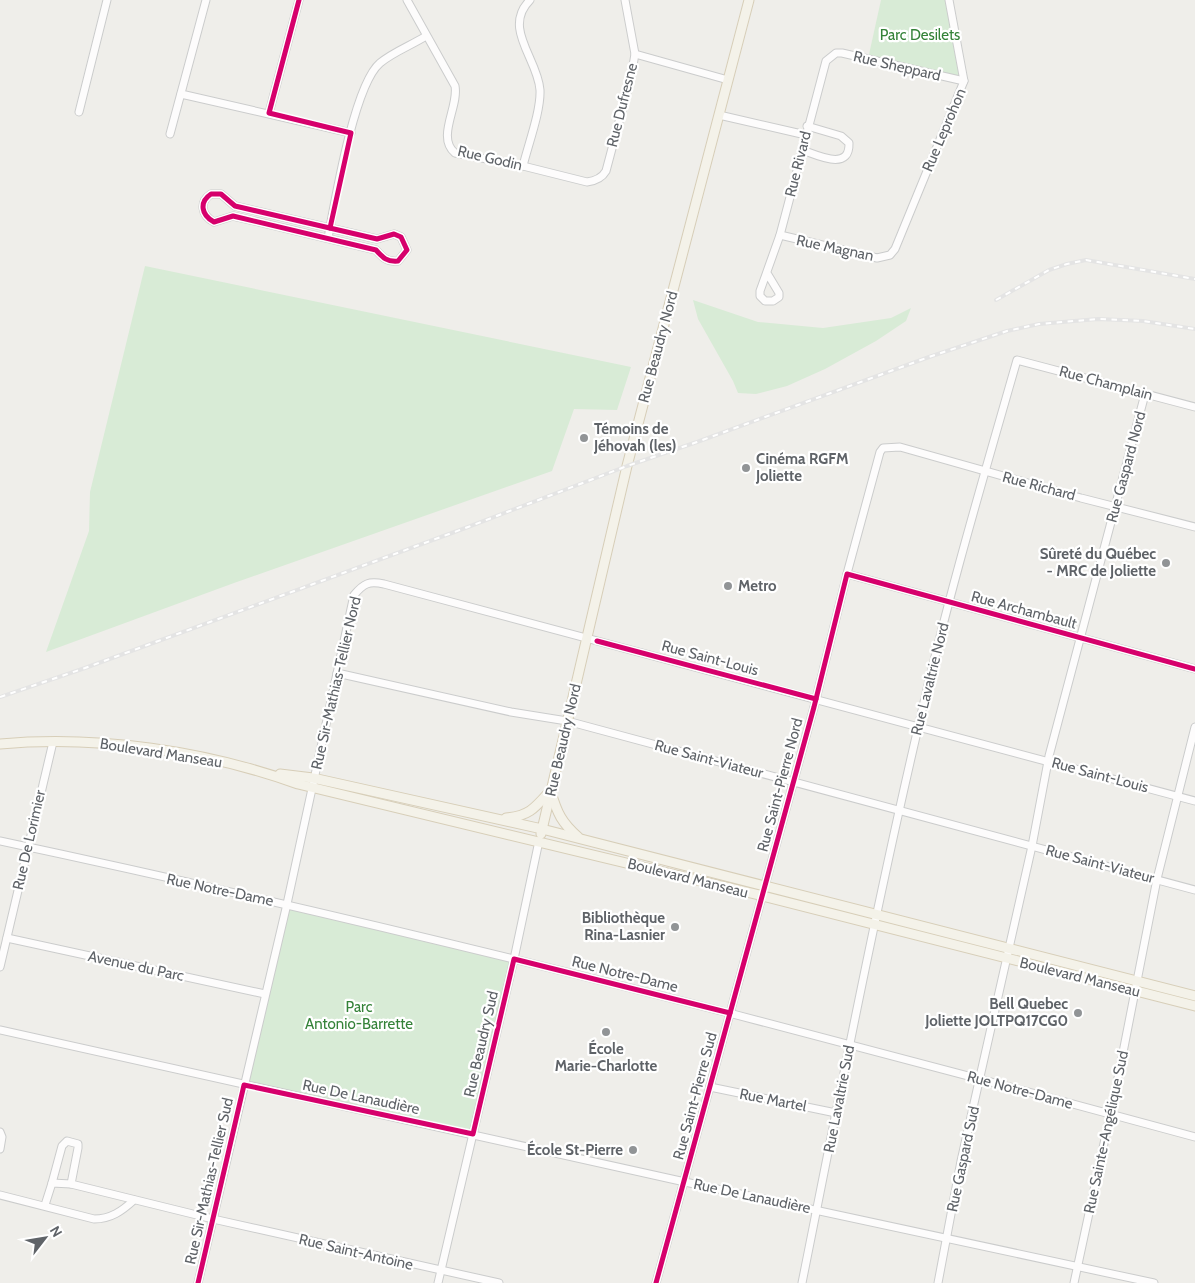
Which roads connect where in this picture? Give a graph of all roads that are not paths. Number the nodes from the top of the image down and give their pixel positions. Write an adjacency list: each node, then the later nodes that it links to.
1 (107, 0): 15 (street)
2 (206, 0): 14 (street)
3 (299, 0): 16 (street)
4 (407, 0): 9 (street, Rue Godin)
5 (530, 0): 23 (street)
6 (625, 0): 10 (street, Rue Dufresne)
7 (749, 0): 12 (main road, Rue Beaudry Nord)
8 (949, 0): 13 (street, Rue Leprohon)
9 (426, 36): 19 (street); 23 (street, Rue Godin)
10 (635, 54): 12 (street); 24 (street, Rue Dufresne)
11 (830, 57): 13 (street, Rue Sheppard); 18 (street, Rue Rivard)
12 (728, 80): 17 (main road, Rue Beaudry Nord)
13 (964, 81): 28 (street, Rue Leprohon)
14 (181, 94): 16 (street); 20 (street)
15 (79, 112)
16 (269, 113): 19 (street)
17 (718, 114): 21 (street); 40 (main road, Rue Beaudry Nord)
18 (807, 126): 21 (street, Rue Rivard); 22 (street)
19 (351, 133): 25 (street)
20 (170, 134)
21 (806, 135): 22 (street, Rue Rivard)
22 (802, 150): 26 (street, Rue Rivard)
23 (523, 166): 24 (street, Rue Godin)
24 (599, 178)
25 (330, 228): 27 (street); 27 (street); 27 (street)
26 (780, 235): 28 (street, Rue Magnan); 29 (street, Rue Rivard)
27 (328, 238)
28 (890, 254)
29 (767, 273)
30 (1017, 360): 31 (street, Rue Champlain); 34 (street, Rue Lavaltrie Nord)
31 (1145, 394): 32 (street, Rue Champlain); 35 (street, Rue Gaspard Nord)
32 (1195, 407)
33 (883, 448): 34 (street, Rue Richard); 37 (street, Rue Saint-Pierre Nord)
34 (985, 472): 35 (street, Rue Richard); 39 (street, Rue Lavaltrie Nord)
35 (1116, 506): 36 (street, Rue Richard); 41 (street, Rue Gaspard Nord)
36 (1195, 527)
37 (847, 574): 39 (street, Rue Archambault); 44 (street, Rue Saint-Pierre Nord)
38 (366, 584): 40 (street, Rue Saint-Louis); 43 (street, Rue Sir-Mathias-Tellier Nord)
39 (950, 602): 41 (street, Rue Archambault); 46 (street, Rue Lavaltrie Nord)
40 (587, 638): 44 (street, Rue Saint-Louis); 45 (main road, Rue Beaudry Nord)
41 (1081, 638): 42 (street, Rue Archambault); 50 (street, Rue Gaspard Nord)
42 (1195, 669)
43 (336, 673): 45 (street, Rue Saint-Viateur); 52 (street, Rue Sir-Mathias-Tellier Nord)
44 (816, 699): 46 (street, Rue Saint-Louis); 51 (street, Rue Saint-Pierre Nord)
45 (567, 721): 51 (street, Rue Saint-Viateur); 53 (main road, Rue Beaudry Nord)
46 (918, 726): 50 (street, Rue Saint-Louis); 56 (street, Rue Lavaltrie Nord)
47 (1195, 727): 54 (street, Rue Sainte-Angélique Sud)
48 (53, 742): 49 (main road, Boulevard Manseau); 52 (main road, Boulevard Manseau); 63 (street, Rue De Lorimier)
49 (0, 744)
50 (1048, 761): 54 (street, Rue Saint-Louis); 62 (street, Rue Gaspard Nord)
51 (794, 782): 56 (street, Rue Saint-Viateur); 65 (street, Rue Saint-Pierre Nord)
52 (312, 783): 57 (main road, Boulevard Manseau); 61 (main road, Boulevard Manseau); 68 (street, Rue Sir-Mathias-Tellier Sud)
53 (551, 791): 57 (main road); 58 (main road, Rue Beaudry Nord); 59 (main road)
54 (1178, 796): 55 (street, Rue Saint-Louis); 64 (street, Rue Sainte-Angélique Sud)
55 (1195, 801)
56 (900, 810): 62 (street, Rue Saint-Viateur); 69 (street, Rue Lavaltrie Nord)
57 (495, 819): 58 (main road, Boulevard Manseau)
58 (542, 828): 59 (main road, Boulevard Manseau); 61 (main road, Rue Beaudry Nord)
59 (581, 839): 65 (main road, Boulevard Manseau)
60 (0, 841): 63 (street, Rue Notre-Dame)
61 (540, 841): 67 (main road, Boulevard Manseau); 73 (street, Rue Beaudry Sud)
62 (1032, 846): 64 (street, Rue Saint-Viateur); 72 (street, Rue Gaspard Nord)
63 (27, 847): 68 (street, Rue Notre-Dame); 71 (street, Rue De Lorimier)
64 (1157, 879): 66 (street, Rue Saint-Viateur); 76 (street, Rue Sainte-Angélique Sud)
65 (766, 886): 67 (street, Rue Saint-Pierre Sud); 69 (main road, Boulevard Manseau)
66 (1195, 890)
67 (763, 896): 70 (main road, Boulevard Manseau); 80 (street, Rue Saint-Pierre Sud)
68 (286, 904): 73 (street, Rue Notre-Dame); 77 (street, Rue Sir-Mathias-Tellier Sud)
69 (876, 914): 70 (street, Rue Lavaltrie Sud); 72 (main road, Boulevard Manseau)
70 (874, 924): 74 (main road, Boulevard Manseau); 82 (street, Rue Lavaltrie Sud)
71 (7, 938): 75 (street, Rue De Lorimier); 77 (street, Avenue du Parc)
72 (1009, 948): 74 (street, Rue Gaspard Sud); 76 (main road, Boulevard Manseau)
73 (514, 959): 80 (street, Rue Notre-Dame); 89 (street, Rue Beaudry Sud)
74 (1007, 959): 76 (main road, Boulevard Manseau); 83 (street, Rue Gaspard Sud)
75 (0, 968)
76 (1135, 986): 78 (main road, Boulevard Manseau); 79 (main road, Boulevard Manseau); 87 (street, Rue Sainte-Angélique Sud)
77 (265, 994): 84 (street, Rue Sir-Mathias-Tellier Sud)
78 (1195, 996)
79 (1195, 1006)
80 (730, 1013): 82 (street, Rue Notre-Dame); 85 (street, Rue Saint-Pierre Sud)
81 (0, 1030): 84 (street, Rue De Lanaudière)
82 (849, 1045): 83 (street, Rue Notre-Dame); 86 (street, Rue Lavaltrie Sud)
83 (980, 1080): 87 (street, Rue Notre-Dame); 100 (street, Rue Gaspard Sud)
84 (244, 1085): 89 (street, Rue De Lanaudière); 99 (street, Rue Sir-Mathias-Tellier Sud)
85 (710, 1087): 86 (street, Rue Martel); 92 (street, Rue Saint-Pierre Sud)
86 (836, 1113): 98 (street, Rue Lavaltrie Sud)
87 (1110, 1114): 90 (street, Rue Notre-Dame); 101 (street, Rue Sainte-Angélique Sud)
88 (0, 1132): 91 (street)
89 (473, 1134): 92 (street, Rue De Lanaudière); 102 (street, Rue Beaudry Sud)
90 (1195, 1136)
91 (0, 1149)
92 (685, 1182): 98 (street, Rue De Lanaudière); 106 (street, Rue Saint-Pierre Sud)
93 (52, 1183): 94 (street, Rue Saint-Antoine); 94 (street); 97 (street)
94 (71, 1184): 96 (street, Rue Saint-Antoine)
95 (0, 1195): 97 (street)
96 (134, 1200): 97 (street); 99 (street, Rue Saint-Antoine)
97 (45, 1205)
98 (817, 1210): 100 (street, Rue De Lanaudière); 107 (street, Rue Lavaltrie Sud)
99 (213, 1219): 102 (street, Rue Saint-Antoine); 103 (street, Rue Sir-Mathias-Tellier Sud)
100 (947, 1238): 101 (street, Rue De Lanaudière); 108 (street, Rue Gaspard Sud)
101 (1078, 1266): 109 (street, Rue Sainte-Angélique Sud); 110 (street, Rue De Lanaudière)
102 (441, 1271): 104 (street, Rue Beaudry Sud); 105 (street, Rue Saint-Antoine)
103 (198, 1283)
104 (438, 1283)
105 (499, 1283)
106 (656, 1283)
107 (802, 1283)
108 (938, 1283)
109 (1074, 1283)
110 (1154, 1283)

